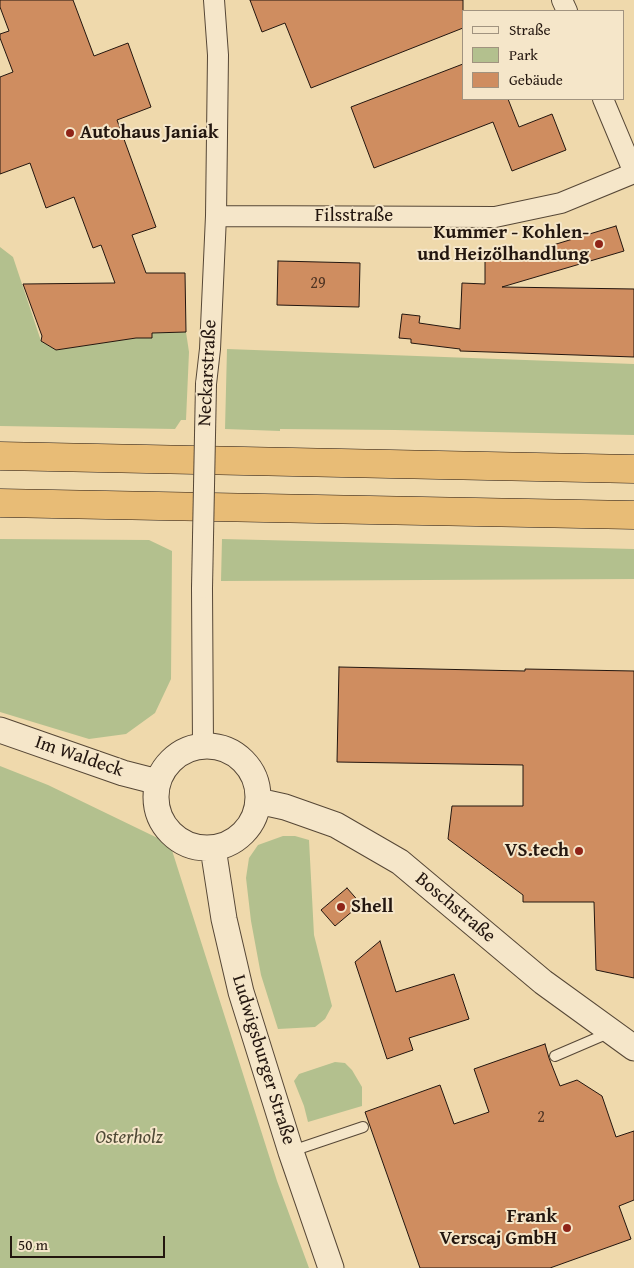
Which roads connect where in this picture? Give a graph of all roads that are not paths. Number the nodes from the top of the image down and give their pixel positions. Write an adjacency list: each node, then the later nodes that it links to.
1 (214, 0): 4 (street, Neckarstraße)
2 (603, 100): 3 (street)
3 (634, 173): 4 (street, Filsstraße)
4 (216, 216): 10 (street, Neckarstraße, bridge)
5 (0, 456): 6 (highway)
6 (634, 469)
7 (0, 503): 8 (highway)
8 (634, 515)
9 (0, 730): 11 (street, Im Waldeck)
10 (204, 746): 11 (street); 12 (street)
11 (158, 782): 13 (street)
12 (258, 801): 13 (street); 14 (street, Boschstraße)
13 (213, 848): 18 (street, Ludwigsburger Straße)
14 (611, 1032): 15 (street, Boschstraße); 16 (lane)
15 (634, 1048)
16 (555, 1056)
17 (363, 1128): 18 (lane)
18 (291, 1152): 19 (street, Ludwigsburger Straße)
19 (331, 1268)

